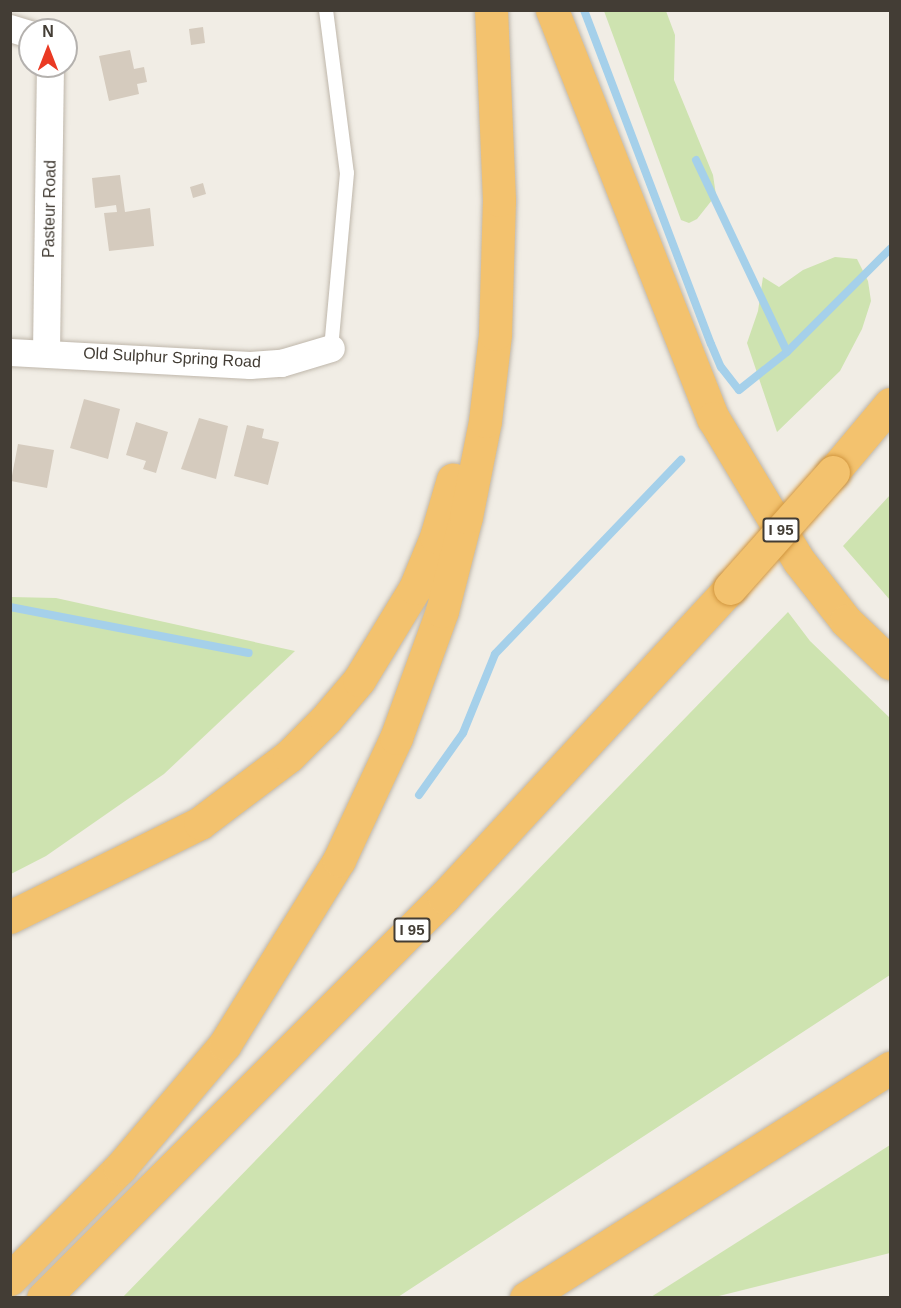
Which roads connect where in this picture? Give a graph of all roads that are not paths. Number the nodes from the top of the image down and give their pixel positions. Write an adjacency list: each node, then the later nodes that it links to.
1 (326, 10): 6 (lane)
2 (491, 10): 4 (highway)
3 (552, 10): 10 (highway)
4 (495, 63): 11 (highway); 13 (highway)
5 (50, 78): 7 (street, Pasteur Road)
6 (332, 348): 7 (street, Old Sulphur Spring Road)
7 (46, 351): 8 (street, Old Sulphur Spring Road)
8 (10, 352)
9 (891, 404): 14 (highway, I 95, bridge)
10 (891, 663)
11 (10, 917)
12 (891, 1068): 15 (highway)
13 (10, 1279)
14 (43, 1298)
15 (526, 1298)

